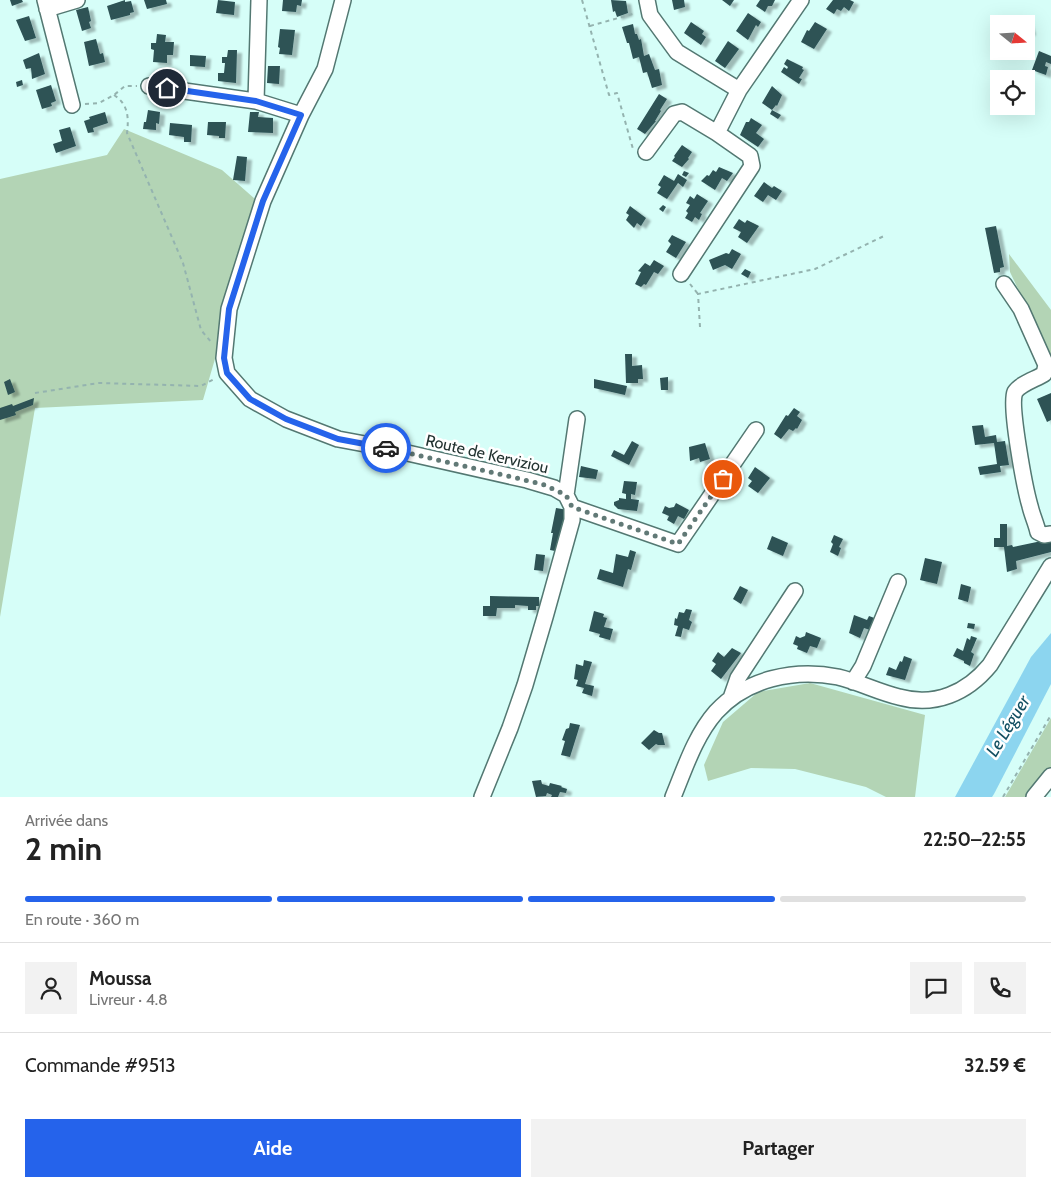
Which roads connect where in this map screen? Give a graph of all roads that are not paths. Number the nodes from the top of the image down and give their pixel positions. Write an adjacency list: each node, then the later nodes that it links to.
1 (77, 0): 5 (street)
2 (259, 0): 9 (street)
3 (343, 0): 11 (street)
4 (800, 0): 8 (street)
5 (46, 5): 10 (street)
6 (648, 5): 8 (street)
7 (149, 86): 9 (street)
8 (739, 90): 12 (street)
9 (256, 101): 11 (street)
10 (72, 105)
11 (301, 115): 18 (street, Route de Kerviziou)
12 (717, 133): 13 (street); 14 (street)
13 (646, 152)
14 (681, 274)
15 (1004, 284): 19 (street)
16 (576, 419): 18 (street)
17 (756, 430): 18 (street, Route de Kerviziou)
18 (569, 501): 26 (street)
19 (1051, 534)
20 (1051, 566): 23 (street)
21 (898, 582): 23 (street)
22 (795, 591): 24 (street)
23 (853, 682): 24 (street)
24 (731, 698): 27 (street)
25 (1051, 776): 28 (street)
26 (482, 797)
27 (673, 797)
28 (1034, 797)

